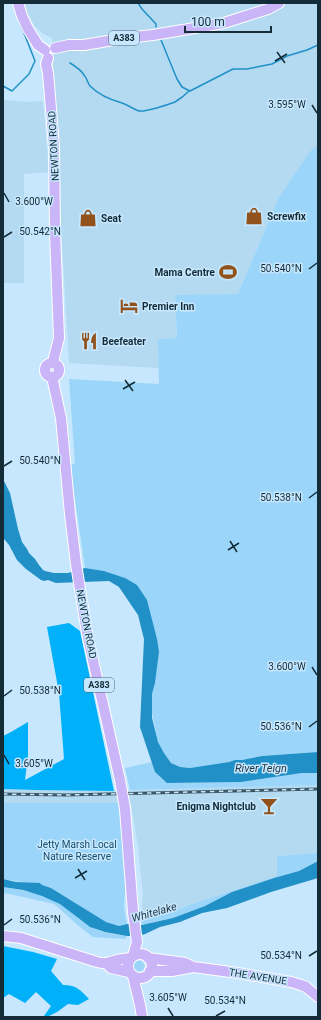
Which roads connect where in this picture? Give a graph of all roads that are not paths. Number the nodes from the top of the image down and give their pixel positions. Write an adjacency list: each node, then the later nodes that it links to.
1 (18, 3): 3 (main road)
2 (279, 3): 3 (main road, A383)
3 (51, 53): 5 (main road, NEWTON ROAD / A383, bridge)
4 (3, 936): 8 (main road)
5 (136, 940): 6 (main road, NEWTON ROAD / A383); 7 (main road, NEWTON ROAD / A383)
6 (132, 957): 7 (main road); 8 (main road); 11 (main road, A383)
7 (146, 957): 9 (main road, THE AVENUE); 10 (main road, A383)
8 (106, 964): 11 (main road)
9 (193, 967): 10 (main road, THE AVENUE); 12 (main road, THE AVENUE)
10 (149, 973): 11 (main road); 13 (main road)
11 (131, 974): 13 (main road)
12 (318, 997)
13 (140, 1005): 14 (main road)
14 (142, 1017)

